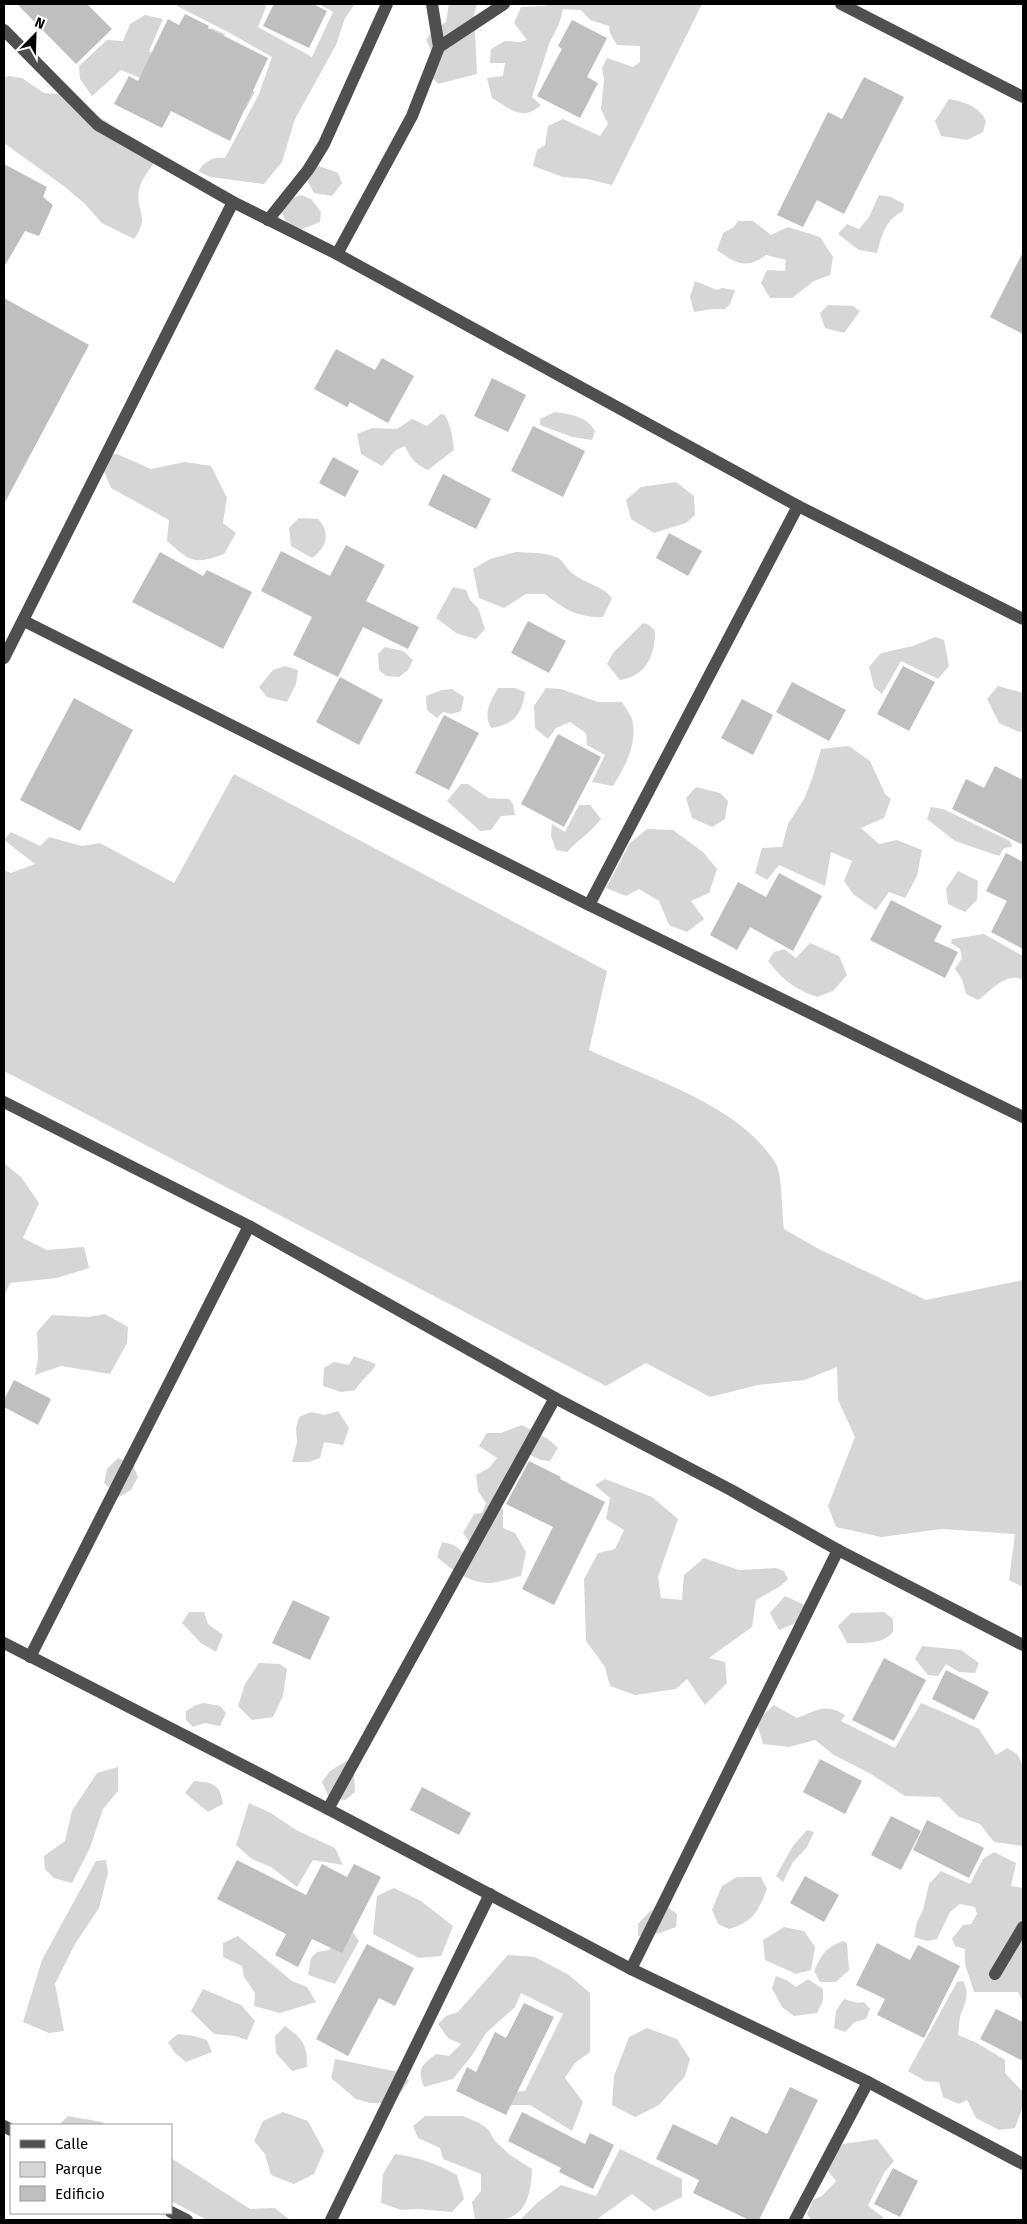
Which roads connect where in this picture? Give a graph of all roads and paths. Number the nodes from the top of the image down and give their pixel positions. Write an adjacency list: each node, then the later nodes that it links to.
1 (387, 4): 9 (street)
2 (432, 4): 6 (street)
3 (504, 4): 6 (street)
4 (845, 5): 7 (street)
5 (4, 30): 8 (street)
6 (439, 47): 10 (street)
7 (1023, 97)
8 (233, 202): 9 (street); 13 (street)
9 (268, 220): 10 (street)
10 (337, 254): 11 (street)
11 (798, 506): 12 (street); 15 (street)
12 (1023, 619)
13 (24, 621): 14 (street); 15 (street)
14 (4, 658)
15 (588, 905): 17 (street)
16 (4, 1102): 18 (street)
17 (1023, 1117)
18 (249, 1226): 19 (street); 23 (street)
19 (555, 1398): 20 (street); 24 (street)
20 (838, 1550): 22 (street); 27 (street)
21 (4, 1643): 23 (street)
22 (1023, 1645)
23 (30, 1657): 24 (street)
24 (328, 1809): 25 (street)
25 (490, 1894): 27 (street); 33 (street)
26 (1023, 1927): 28 (street)
27 (631, 1969): 29 (street)
28 (995, 1974)
29 (868, 2082): 30 (street); 34 (street)
30 (1023, 2164)
31 (172, 2212): 32 (street)
32 (187, 2220)
33 (331, 2220)
34 (795, 2220)

